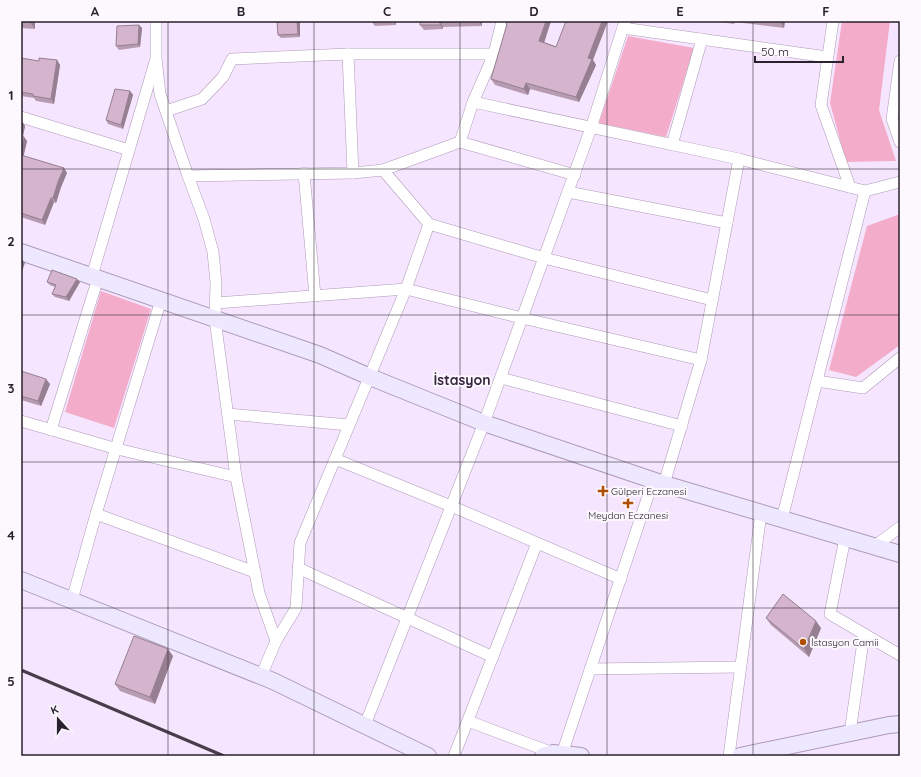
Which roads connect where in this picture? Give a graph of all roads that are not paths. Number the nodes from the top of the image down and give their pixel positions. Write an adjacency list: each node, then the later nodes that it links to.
1 (156, 21): 9 (street)
2 (502, 21): 7 (street)
3 (832, 21): 8 (street)
4 (624, 24): 5 (street); 14 (street)
5 (702, 39): 8 (street); 17 (street)
6 (348, 54): 7 (street); 12 (street); 21 (street)
7 (494, 54): 11 (street)
8 (827, 57): 26 (street)
9 (156, 58): 12 (street); 18 (street)
10 (900, 61): 16 (street)
11 (473, 102): 14 (street); 15 (street)
12 (166, 111): 24 (street)
13 (21, 117): 18 (street)
14 (592, 128): 17 (street); 23 (street)
15 (460, 142): 20 (street); 23 (street)
16 (900, 142)
17 (672, 145): 19 (street)
18 (129, 150): 33 (street)
19 (739, 159): 26 (street); 29 (street)
20 (382, 170): 21 (street); 30 (street)
21 (353, 172): 22 (street)
22 (304, 173): 24 (street); 35 (street)
23 (575, 174): 28 (street)
24 (188, 176): 38 (street)
25 (900, 182): 27 (street)
26 (850, 187): 27 (street)
27 (866, 191): 44 (street)
28 (568, 192): 29 (street); 32 (street)
29 (727, 223): 37 (street)
30 (429, 224): 32 (street); 34 (street)
31 (21, 252): 33 (street)
32 (544, 258): 37 (street); 39 (street)
33 (95, 277): 36 (street); 50 (street)
34 (406, 289): 35 (street); 39 (street); 42 (street)
35 (315, 296): 38 (street)
36 (161, 300): 38 (street); 51 (street)
37 (712, 300): 41 (street)
38 (216, 311): 42 (street); 45 (street)
39 (522, 318): 41 (street); 43 (street)
40 (900, 358): 44 (street)
41 (701, 360): 49 (street)
42 (370, 377): 47 (street); 48 (street)
43 (500, 378): 47 (street); 49 (street)
44 (817, 381): 58 (street)
45 (228, 414): 48 (street); 53 (street)
46 (21, 421): 50 (street)
47 (484, 423): 54 (street); 55 (street)
48 (349, 425): 52 (street)
49 (682, 426): 54 (street)
50 (51, 430): 51 (street)
51 (117, 449): 53 (street); 57 (street)
52 (335, 459): 55 (street); 64 (street)
53 (236, 477): 65 (street)
54 (658, 482): 56 (street); 66 (street)
55 (451, 506): 61 (street); 69 (street)
56 (761, 513): 58 (street); 74 (street)
57 (96, 514): 65 (street); 68 (street)
58 (782, 519): 60 (street)
59 (900, 527): 62 (street)
60 (845, 538): 62 (street); 70 (street)
61 (537, 543): 66 (street); 73 (street)
62 (875, 546): 63 (street)
63 (900, 554)
64 (298, 568): 69 (street); 71 (street)
65 (255, 572): 71 (street)
66 (620, 579): 75 (street)
67 (21, 580): 68 (street)
68 (72, 600): 76 (street)
69 (407, 618): 73 (street); 79 (street)
70 (864, 634): 72 (street); 80 (street)
71 (276, 641): 76 (street)
72 (900, 655)
73 (493, 657): 77 (street)
74 (740, 667): 75 (street); 85 (street)
75 (590, 669): 81 (street)
76 (261, 676): 79 (street)
77 (468, 721): 81 (street); 83 (street)
78 (900, 724): 80 (street)
79 (365, 725): 82 (street)
80 (850, 733): 86 (street)
81 (553, 754): 84 (street)
82 (428, 756)
83 (454, 756)
84 (581, 756)
85 (729, 756)
86 (740, 756)

